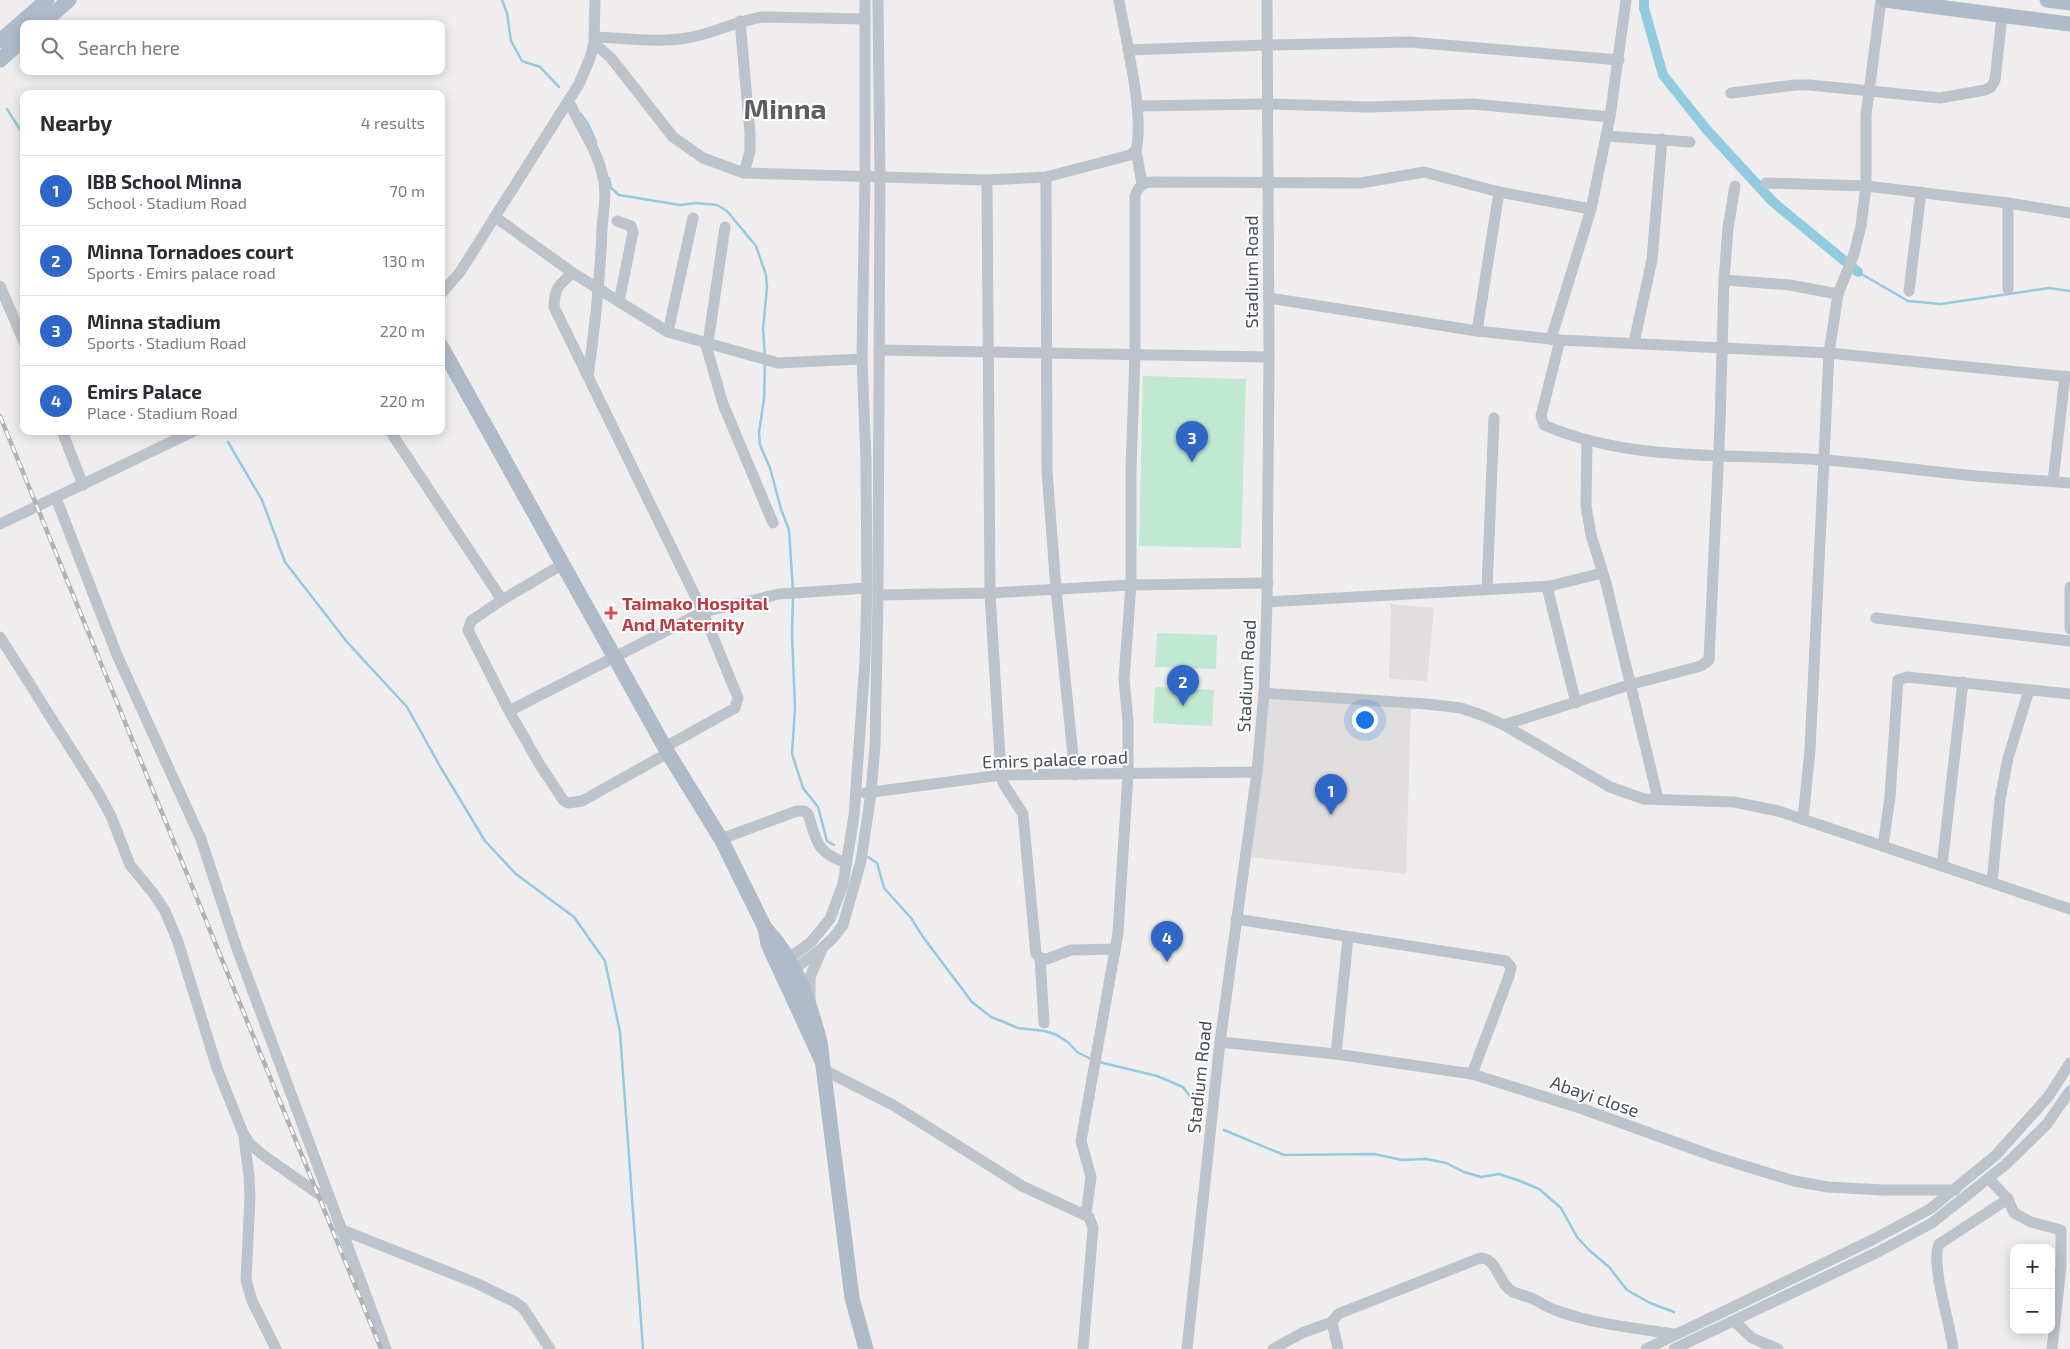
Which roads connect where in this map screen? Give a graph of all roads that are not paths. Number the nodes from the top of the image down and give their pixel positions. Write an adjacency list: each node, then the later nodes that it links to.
1 (47, 0): 14 (main road)
2 (69, 0): 15 (main road)
3 (595, 0): 19 (street)
4 (865, 0): 13 (street)
5 (878, 0): 37 (street)
6 (1119, 0): 23 (street)
7 (1267, 0): 22 (street, Stadium Road)
8 (1626, 0): 25 (street)
9 (1883, 0): 12 (main road); 26 (street)
10 (2047, 0): 11 (main road)
11 (2070, 3)
12 (2002, 16): 18 (main road); 26 (street)
13 (865, 19): 16 (street); 38 (street)
14 (24, 20)
15 (46, 20)
16 (740, 22): 19 (street); 36 (street)
17 (20, 24): 20 (main road)
18 (2070, 24)
19 (595, 40): 28 (street); 36 (street)
20 (0, 41)
21 (20, 42): 24 (main road)
22 (1266, 45): 23 (street); 25 (street); 29 (street, Stadium Road)
23 (1128, 50): 30 (street)
24 (0, 60)
25 (1619, 60): 31 (street)
26 (1869, 92): 27 (street); 45 (street)
27 (1731, 93)
28 (569, 101): 51 (street); 58 (street)
29 (1266, 104): 30 (street); 31 (street); 42 (street, Stadium Road)
30 (1137, 106): 35 (street)
31 (1610, 117): 32 (street)
32 (1606, 136): 33 (street); 49 (street)
33 (1662, 139): 34 (street); 70 (street)
34 (1690, 142)
35 (1136, 150): 39 (street); 41 (street)
36 (744, 173): 38 (street)
37 (880, 176): 38 (street); 40 (street); 72 (street)
38 (865, 177): 79 (street)
39 (1046, 177): 40 (street); 75 (street)
40 (987, 180): 73 (street)
41 (1142, 184): 42 (street); 77 (street)
42 (1268, 184): 46 (street); 63 (street, Stadium Road)
43 (1766, 184): 45 (street)
44 (1735, 186): 56 (street)
45 (1866, 186): 47 (street); 62 (street)
46 (1499, 192): 49 (street); 65 (street)
47 (1921, 192): 48 (street); 61 (street)
48 (2008, 203): 50 (street); 60 (street)
49 (1591, 209): 68 (street)
50 (2070, 213)
51 (495, 217): 55 (street); 59 (street)
52 (693, 218): 66 (street)
53 (618, 221): 64 (street)
54 (725, 227): 69 (street)
55 (573, 273): 58 (street); 80 (street)
56 (1724, 280): 62 (street); 71 (street)
57 (0, 286): 67 (street)
58 (600, 288): 64 (street); 80 (street)
59 (445, 289)
60 (2008, 289)
61 (1909, 291)
62 (1838, 294): 76 (street)
63 (1269, 298): 65 (street); 78 (street, Stadium Road)
64 (619, 302): 66 (street)
65 (1477, 330): 68 (street)
66 (668, 332): 69 (street)
67 (20, 333)
68 (1555, 340): 70 (street); 86 (street)
69 (706, 342): 79 (street); 93 (street)
70 (1634, 342): 71 (street)
71 (1723, 347): 76 (street); 87 (street)
72 (879, 350): 73 (street); 105 (street)
73 (990, 352): 75 (street); 104 (street)
74 (445, 353): 95 (main road)
75 (1046, 353): 77 (street); 102 (street)
76 (1830, 353): 81 (street); 88 (street)
77 (1135, 355): 78 (street); 98 (street)
78 (1269, 357): 97 (street, Stadium Road)
79 (862, 359): 101 (street)
80 (588, 377): 108 (street)
81 (2067, 377): 89 (street)
82 (1494, 418): 103 (street)
83 (64, 435): 91 (street)
84 (186, 435): 91 (street)
85 (393, 435): 106 (street)
86 (1587, 441): 87 (street); 96 (street)
87 (1718, 456): 88 (street); 115 (street)
88 (1825, 460): 89 (street); 130 (street)
89 (2053, 481): 90 (street)
90 (2070, 482)
91 (83, 485): 92 (street)
92 (56, 498): 94 (street); 155 (street)
93 (773, 523)
94 (0, 524)
95 (562, 564): 106 (street); 113 (main road)
96 (1602, 573): 99 (street); 115 (street)
97 (1268, 583): 98 (street); 107 (street, Stadium Road)
98 (1131, 585): 102 (street); 124 (street)
99 (1551, 586): 103 (street); 119 (street)
100 (2070, 587): 110 (street)
101 (867, 588): 108 (street); 128 (street)
102 (1056, 589): 104 (street); 126 (street)
103 (1487, 590): 107 (street)
104 (990, 593): 105 (street); 125 (street)
105 (878, 595): 127 (street)
106 (502, 600): 120 (street)
107 (1268, 602): 117 (street, Stadium Road)
108 (703, 612): 113 (street); 122 (street)
109 (1876, 618): 112 (street)
110 (2070, 629)
111 (0, 637): 151 (street)
112 (2070, 641)
113 (616, 657): 120 (street); 122 (main road)
114 (1963, 682): 116 (street); 132 (street); 134 (street)
115 (1629, 685): 119 (street); 129 (street)
116 (2029, 690): 118 (street); 135 (street)
117 (1264, 693): 121 (street); 123 (street, Stadium Road)
118 (2070, 694)
119 (1576, 703): 121 (street)
120 (509, 711): 122 (street)
121 (1504, 725): 129 (street)
122 (666, 750): 131 (main road)
123 (1257, 772): 124 (street, Emirs palace road); 137 (street, Stadium Road)
124 (1128, 774): 126 (street, Emirs palace road); 140 (street)
125 (1001, 775): 126 (street, Emirs palace road); 127 (street, Emirs palace road); 141 (street)
126 (1075, 775)
127 (871, 793): 128 (street, Emirs palace road); 139 (street)
128 (856, 794): 133 (street)
129 (1658, 799): 130 (street)
130 (1803, 819): 132 (street)
131 (721, 839): 133 (street); 142 (main road)
132 (1883, 846): 134 (street)
133 (846, 863): 142 (street)
134 (1942, 866): 135 (street)
135 (1992, 882): 136 (street)
136 (2070, 909)
137 (1236, 919): 138 (street); 145 (street, Stadium Road)
138 (1348, 938): 146 (street); 149 (street)
139 (822, 948): 142 (street); 143 (street)
140 (1115, 949): 141 (street); 156 (street)
141 (1040, 958): 144 (street)
142 (786, 968): 143 (main road); 148 (main road)
143 (810, 1005): 148 (main road)
144 (1044, 1023)
145 (1220, 1042): 146 (street, Abayi close); 167 (street, Stadium Road)
146 (1336, 1054): 149 (street, Abayi close)
147 (2070, 1063): 153 (street)
148 (821, 1064): 156 (street); 165 (main road)
149 (1472, 1074): 153 (street, Abayi close)
150 (2070, 1091): 152 (street)
151 (243, 1133): 155 (street); 162 (street)
152 (1988, 1179): 154 (street); 158 (street)
153 (1955, 1190): 160 (street)
154 (2008, 1199): 172 (street); 173 (street)
155 (330, 1200): 157 (street)
156 (1086, 1214): 166 (street)
157 (340, 1230): 163 (street); 164 (street)
158 (1734, 1321): 161 (street); 171 (street)
159 (1332, 1322): 160 (street); 168 (street); 169 (street)
160 (1674, 1334): 170 (street)
161 (1678, 1348)
162 (276, 1349)
163 (386, 1349)
164 (550, 1349)
165 (866, 1349)
166 (1083, 1349)
167 (1187, 1349)
168 (1273, 1349)
169 (1338, 1349)
170 (1646, 1349)
171 (1778, 1349)
172 (1953, 1349)
173 (2052, 1349)

